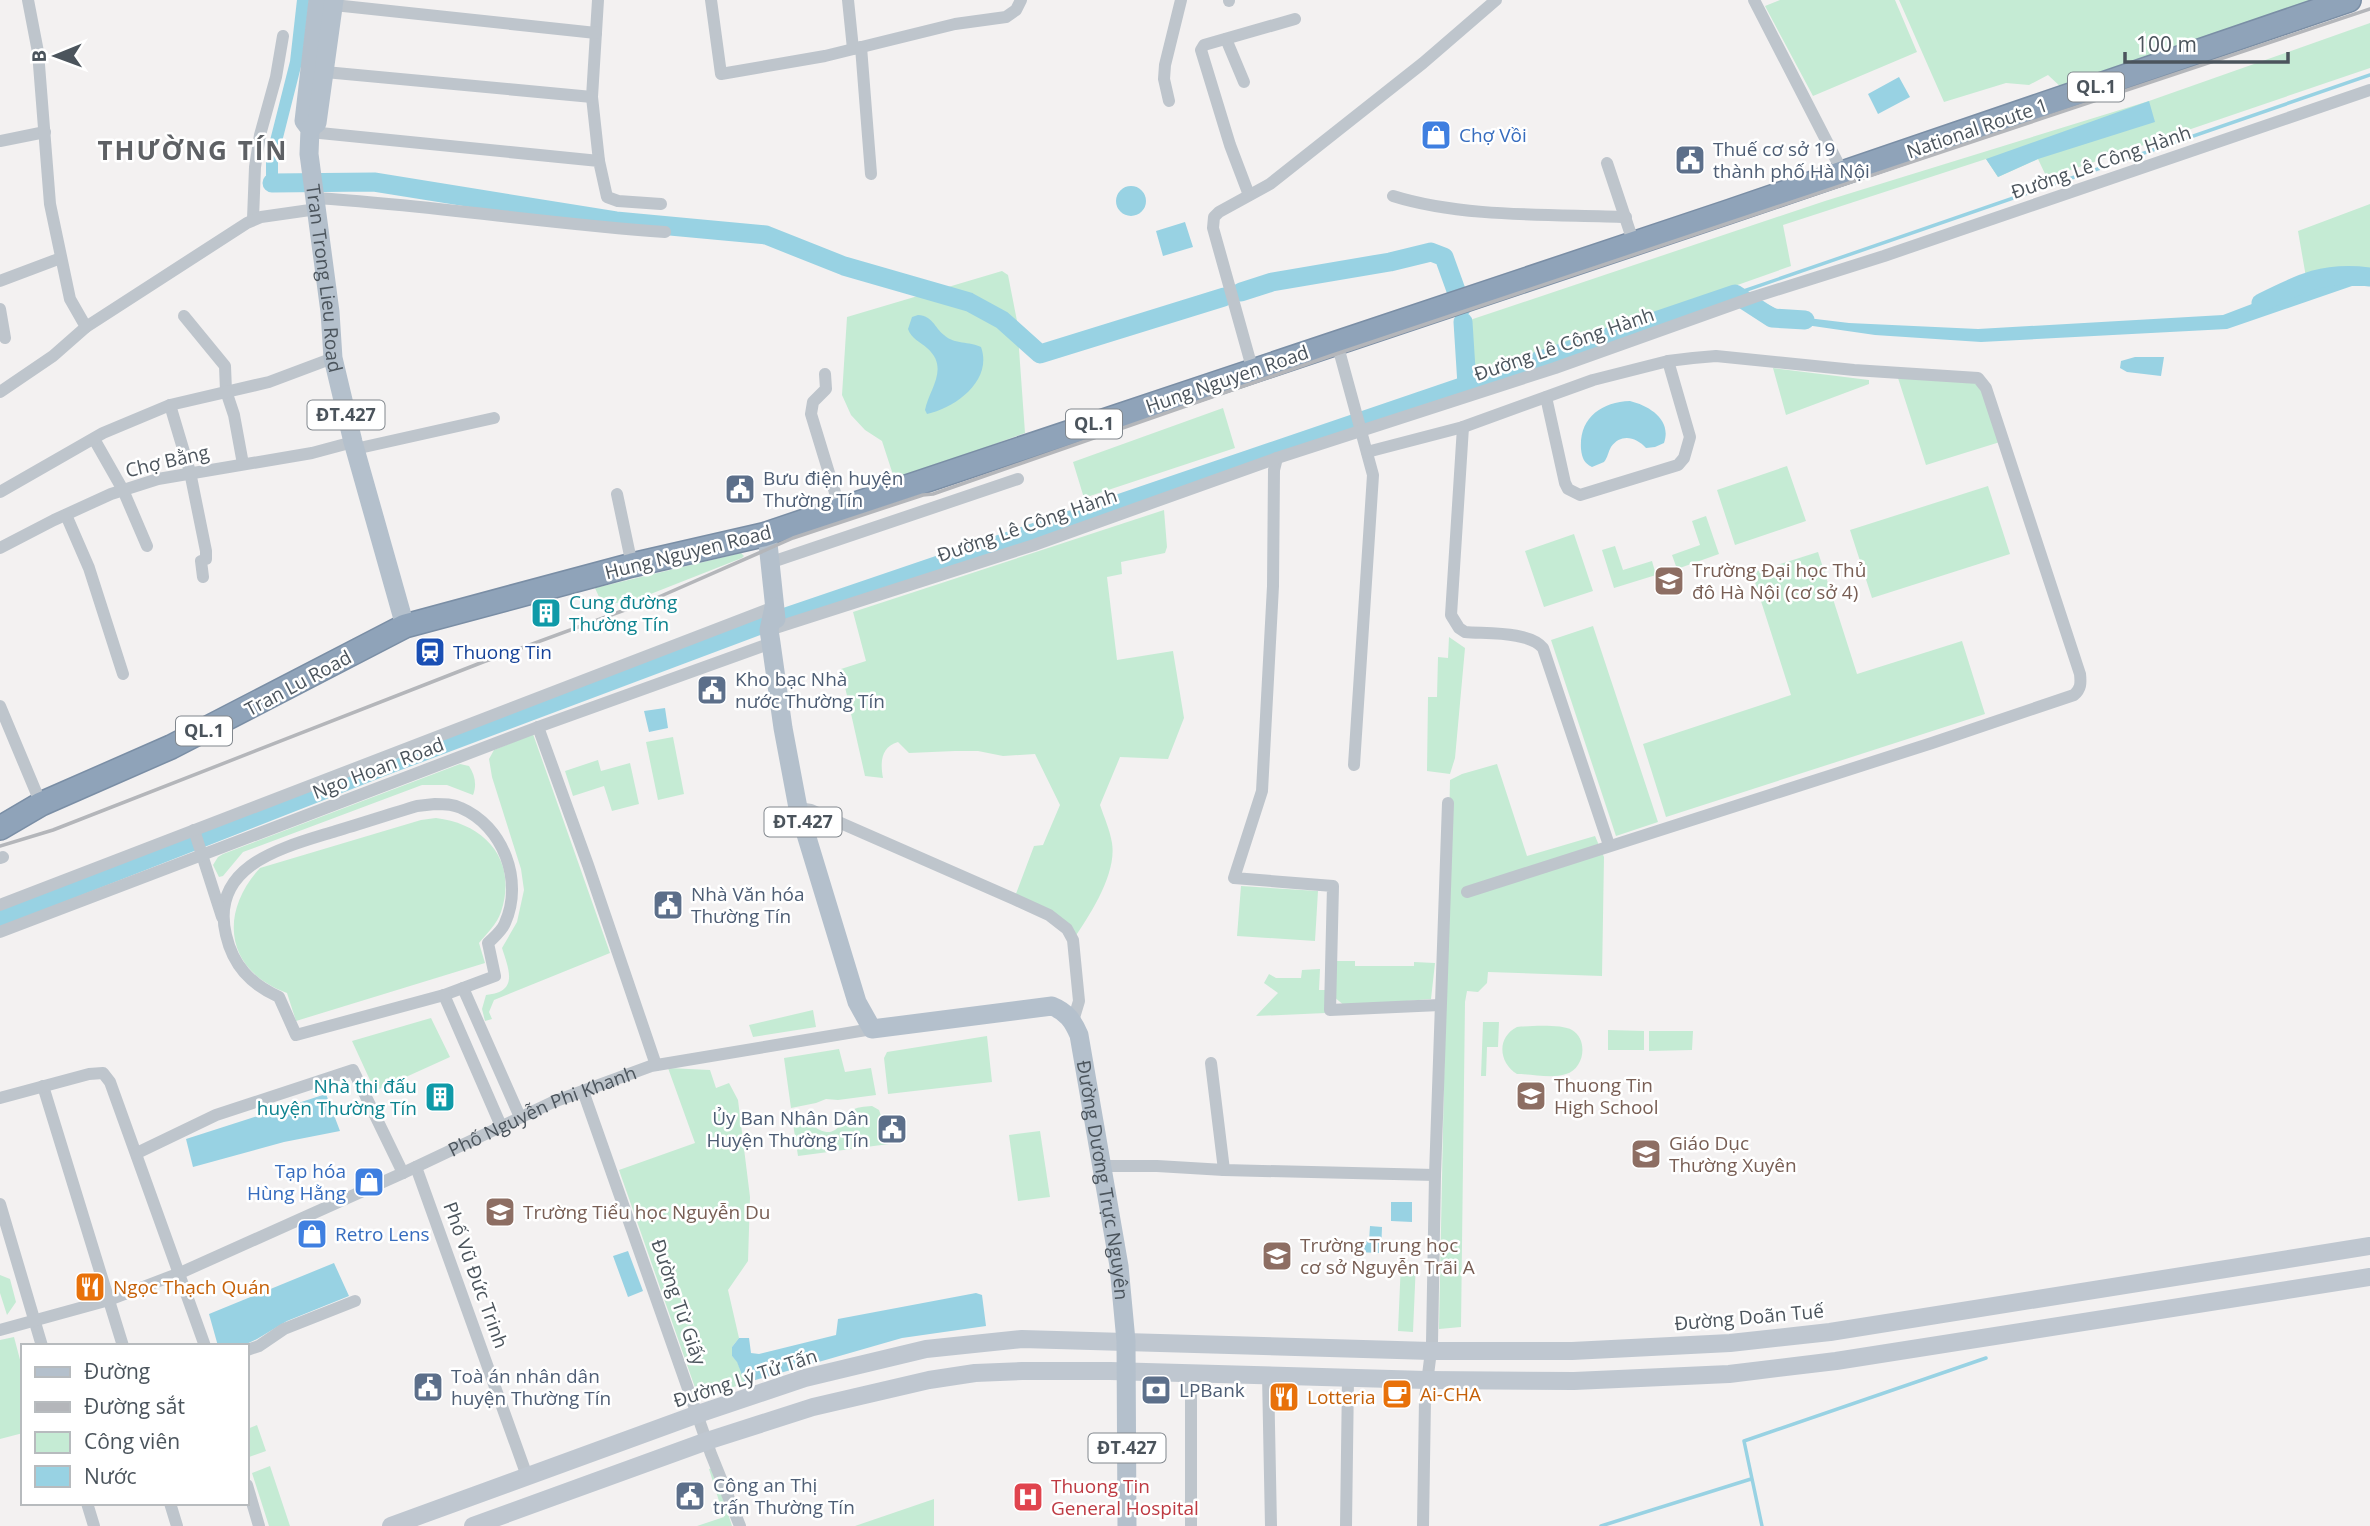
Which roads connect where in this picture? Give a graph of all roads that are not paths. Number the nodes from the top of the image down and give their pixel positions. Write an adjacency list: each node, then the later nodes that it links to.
1 (28, 0): 22 (street)
2 (598, 0): 12 (street)
3 (711, 0): 15 (street)
4 (848, 0): 15 (street)
5 (1021, 0): 15 (street)
6 (1181, 0): 20 (street)
7 (1496, 0): 28 (street)
8 (1754, 0): 26 (street)
9 (2348, 0): 26 (highway, National Route 1 / QL.1)
10 (329, 2): 12 (street); 16 (main road, Tran Trong Lieu Road / ĐT.427); 21 (main road, Tran Trong Lieu Road / ĐT.427)
11 (1295, 19): 14 (street)
12 (596, 33): 19 (street)
13 (283, 36): 33 (street)
14 (1226, 39): 17 (street); 28 (street)
15 (857, 48): 27 (street)
16 (325, 72): 19 (street); 21 (main road, Tran Trong Lieu Road / ĐT.427)
17 (1244, 82)
18 (2370, 90): 44 (street, Đường Lê Công Hành)
19 (592, 97): 24 (street)
20 (1169, 101)
21 (310, 131): 24 (street); 30 (main road, Tran Trong Lieu Road / ĐT.427)
22 (45, 132): 23 (street); 36 (street)
23 (0, 141)
24 (599, 161): 31 (street)
25 (1608, 163): 32 (street)
26 (1843, 173): 35 (highway, Hung Nguyen Road / QL.1)
27 (871, 174)
28 (1250, 195): 46 (street)
29 (1393, 196): 32 (street)
30 (316, 204): 33 (street); 34 (street); 43 (main road, Tran Trong Lieu Road / ĐT.427)
31 (661, 204)
32 (1626, 217): 35 (street)
33 (253, 219): 40 (street)
34 (665, 232)
35 (1634, 244): 42 (highway, Hung Nguyen Road / QL.1)
36 (61, 258): 37 (street); 40 (street)
37 (0, 281)
38 (0, 309): 41 (street)
39 (184, 316): 49 (street)
40 (86, 327): 50 (street)
41 (5, 338)
42 (1337, 342): 46 (highway, Hung Nguyen Road / QL.1); 55 (street)
43 (333, 358): 49 (street); 57 (main road, Tran Trong Lieu Road / ĐT.427)
44 (1584, 358): 48 (street); 55 (street, Đường Lê Công Hành)
45 (1668, 361): 48 (street); 51 (street); 86 (street)
46 (1253, 371): 66 (highway, Hung Nguyen Road / QL.1)
47 (825, 374): 66 (street)
48 (1593, 380): 51 (street)
49 (226, 391): 52 (street); 60 (street)
50 (0, 392)
51 (1546, 397): 54 (street)
52 (170, 405): 56 (street); 61 (street)
53 (494, 418): 57 (street, Chợ Bằng)
54 (1463, 427): 58 (street); 86 (street)
55 (1359, 428): 58 (street); 59 (street, Đường Lê Công Hành)
56 (93, 439): 63 (street); 64 (street)
57 (354, 446): 60 (street, Chợ Bằng); 75 (main road, Tran Trong Lieu Road / ĐT.427)
58 (1367, 452): 80 (street)
59 (1277, 458): 76 (street, Đường Lê Công Hành); 94 (street)
60 (243, 464): 61 (street, Chợ Bằng)
61 (190, 472): 63 (street, Chợ Bằng); 73 (street)
62 (1018, 479): 71 (street)
63 (123, 490): 67 (street, Chợ Bằng); 69 (street)
64 (0, 492)
65 (617, 494): 72 (street)
66 (840, 509): 68 (highway, Hung Nguyen Road / QL.1)
67 (66, 514): 70 (street, Chợ Bằng); 77 (street)
68 (767, 534): 71 (main road, ĐT.427); 72 (highway, Hung Nguyen Road / QL.1)
69 (147, 546)
70 (0, 548)
71 (772, 562): 74 (main road, ĐT.427)
72 (632, 565): 75 (highway, Hung Nguyen Road / QL.1)
73 (203, 577)
74 (774, 607): 76 (main road, ĐT.427); 85 (street)
75 (405, 626): 82 (highway, Tran Lu Road / QL.1)
76 (773, 633): 79 (street, Ngo Hoan Road); 83 (main road, ĐT.427)
77 (123, 674)
78 (0, 706): 82 (street)
79 (538, 727): 87 (street, Ngo Hoan Road); 98 (street)
80 (1354, 765)
81 (1448, 803): 94 (street)
82 (41, 804): 84 (highway, Tran Lu Road / QL.1)
83 (805, 809): 95 (street); 96 (main road, ĐT.427)
84 (0, 828)
85 (194, 830): 87 (street); 89 (street)
86 (1609, 845): 88 (street)
87 (203, 855): 90 (street); 91 (street, Ngo Hoan Road)
88 (1467, 891)
89 (0, 905)
90 (224, 924): 92 (street); 93 (street)
91 (0, 932)
92 (463, 988): 93 (street); 102 (street)
93 (444, 995): 103 (street)
94 (1440, 1005): 109 (street)
95 (1073, 1021): 96 (main road, Phố Nguyễn Phi Khanh); 105 (main road, Đường Dương Trực Nguyên / ĐT.427)
96 (879, 1028): 98 (street, Phố Nguyễn Phi Khanh)
97 (1211, 1063): 107 (street)
98 (656, 1065): 100 (street, Phố Nguyễn Phi Khanh)
99 (43, 1086): 101 (street); 104 (street); 114 (street)
100 (583, 1091): 102 (street, Phố Nguyễn Phi Khanh); 131 (street, Đường Từ Giấy)
101 (0, 1098)
102 (520, 1117): 103 (street, Phố Nguyễn Phi Khanh)
103 (501, 1126): 106 (street, Phố Nguyễn Phi Khanh)
104 (137, 1153): 108 (street); 112 (street)
105 (1102, 1166): 107 (street); 118 (main road, Đường Dương Trực Nguyên / ĐT.427)
106 (416, 1167): 108 (street, Phố Nguyễn Phi Khanh); 133 (street, Phố Vũ Đức Trinh)
107 (1224, 1170): 109 (street)
108 (403, 1173): 112 (street, Phố Nguyễn Phi Khanh)
109 (1435, 1175): 123 (street)
110 (0, 1204): 116 (street)
111 (2370, 1246): 123 (street, Đường Doãn Tuế)
112 (180, 1273): 114 (street, Phố Nguyễn Phi Khanh); 121 (street)
113 (2370, 1277): 129 (street)
114 (109, 1300): 116 (street, Phố Nguyễn Phi Khanh); 120 (street)
115 (355, 1301): 122 (street)
116 (34, 1320): 117 (street, Phố Nguyễn Phi Khanh); 119 (street)
117 (0, 1330)
118 (1126, 1341): 123 (street, Đường Doãn Tuế); 124 (main road, Đường Dương Trực Nguyên / ĐT.427); 125 (street, Đường Lý Tử Tấn)
119 (41, 1344)
120 (121, 1344)
121 (204, 1344)
122 (248, 1350)
123 (1431, 1351): 129 (street)
124 (1131, 1371): 126 (street); 130 (street); 145 (main road, Đường Dương Trực Nguyên / ĐT.427); 146 (main road, Đường Dương Trực Nguyên / ĐT.427)
125 (826, 1373): 130 (street); 131 (street, Đường Lý Tử Tấn)
126 (1191, 1373): 127 (street); 147 (street)
127 (1268, 1375): 128 (street); 148 (street)
128 (1348, 1378): 129 (street); 149 (street)
129 (1426, 1380): 150 (street)
130 (834, 1402): 132 (street)
131 (698, 1414): 132 (street, Đường Từ Giấy); 133 (street, Đường Lý Tử Tấn)
132 (707, 1441): 138 (street); 144 (street, Đường Từ Giấy)
133 (527, 1476): 134 (street, Đường Lý Tử Tấn)
134 (507, 1483): 138 (street); 142 (street, Đường Lý Tử Tấn)
135 (248, 1488): 141 (street)
136 (88, 1505): 139 (street)
137 (171, 1505): 140 (street)
138 (517, 1510): 143 (street)
139 (94, 1526)
140 (177, 1526)
141 (259, 1526)
142 (391, 1526)
143 (473, 1526)
144 (740, 1526)
145 (1127, 1526)
146 (1138, 1526)
147 (1191, 1526)
148 (1270, 1526)
149 (1346, 1526)
150 (1423, 1526)

